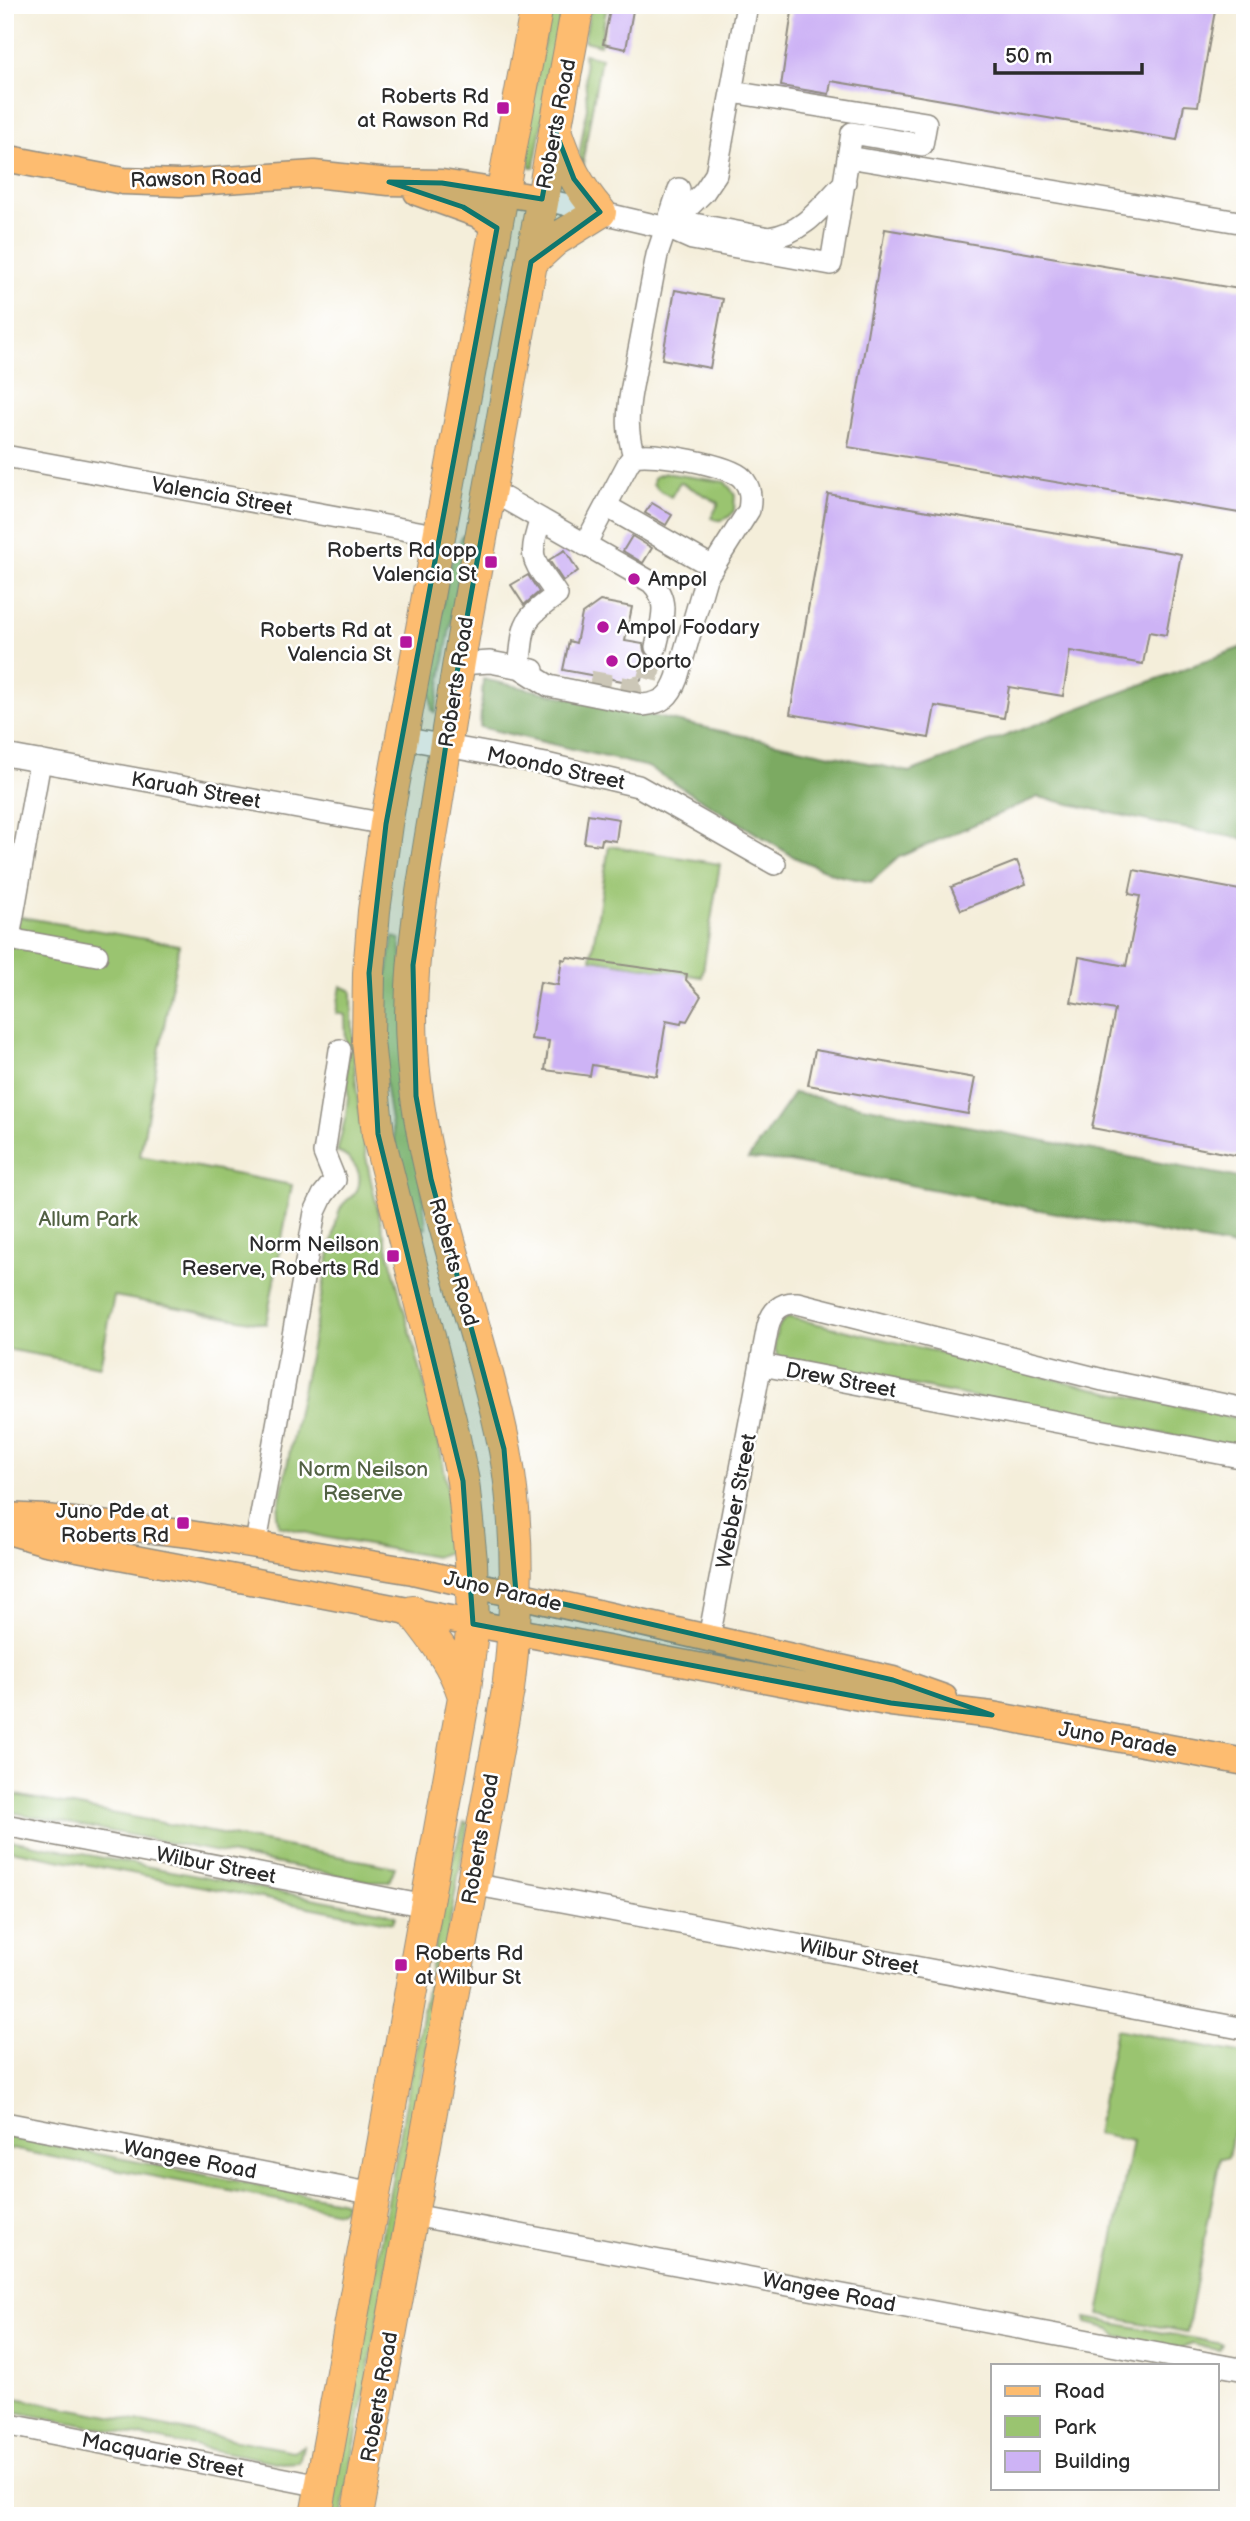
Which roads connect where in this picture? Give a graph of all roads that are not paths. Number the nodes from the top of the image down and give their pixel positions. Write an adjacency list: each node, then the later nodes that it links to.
1 (537, 5): 11 (highway, Roberts Road)
2 (578, 5): 5 (highway, Roberts Road)
3 (747, 5): 4 (street)
4 (732, 92): 7 (street); 16 (street)
5 (555, 130): 12 (highway, Roberts Road); 13 (highway)
6 (5, 158): 8 (main road, Rawson Road)
7 (848, 158): 9 (street); 14 (street)
8 (389, 182): 11 (main road, Rawson Road); 15 (main road, Rawson Road)
9 (845, 182): 16 (street); 16 (street)
10 (679, 189): 16 (street)
11 (503, 192): 12 (main road, Rawson Road); 15 (highway, Roberts Road)
12 (542, 199): 13 (street); 17 (highway, Roberts Road)
13 (600, 212): 16 (street); 17 (highway)
14 (1245, 223)
15 (497, 228): 23 (highway, Roberts Road)
16 (667, 228): 19 (street)
17 (531, 262): 20 (highway, Roberts Road)
18 (5, 456): 23 (street, Valencia Street)
19 (634, 456): 21 (street); 25 (street)
20 (490, 490): 22 (street); 27 (highway, Roberts Road)
21 (606, 506): 24 (street); 25 (street)
22 (541, 519): 24 (street); 28 (street)
23 (440, 537): 30 (highway, Roberts Road)
24 (586, 545): 26 (street)
25 (713, 567): 28 (street)
26 (656, 647)
27 (458, 664): 28 (street); 31 (highway, Roberts Road)
28 (519, 667): 29 (street)
29 (590, 681)
30 (402, 738): 31 (street, Moondo Street); 34 (highway, Roberts Road)
31 (446, 746): 35 (street, Moondo Street); 46 (highway, Roberts Road)
32 (5, 755): 33 (street, Karuah Street)
33 (40, 761): 34 (street, Karuah Street); 36 (street)
34 (386, 824): 45 (highway, Roberts Road)
35 (775, 864)
36 (7, 937): 37 (street)
37 (97, 955)
38 (340, 1050): 44 (street)
39 (762, 1365): 40 (street, Drew Street); 41 (street, Drew Street); 50 (street, Webber Street)
40 (1245, 1409)
41 (1245, 1458)
42 (5, 1516): 44 (main road, Juno Parade)
43 (5, 1530): 47 (main road, Juno Parade)
44 (256, 1544): 45 (main road, Juno Parade)
45 (473, 1583): 46 (main road, Juno Parade); 48 (highway, Roberts Road)
46 (516, 1594): 49 (highway, Roberts Road); 50 (main road, Juno Parade)
47 (413, 1612): 48 (main road, Juno Parade); 51 (highway)
48 (473, 1624): 49 (main road, Juno Parade); 51 (highway, Roberts Road)
49 (514, 1632): 52 (main road, Juno Parade); 55 (highway, Roberts Road)
50 (709, 1638): 52 (main road, Juno Parade)
51 (464, 1697): 56 (highway, Roberts Road)
52 (992, 1716): 53 (main road, Juno Parade)
53 (1245, 1762)
54 (5, 1825): 56 (street, Wilbur Street)
55 (472, 1884): 57 (street, Wilbur Street); 60 (highway, Roberts Road)
56 (426, 1906): 59 (highway, Roberts Road)
57 (1245, 2029)
58 (5, 2123): 59 (street, Wangee Road)
59 (374, 2194): 65 (highway, Roberts Road)
60 (413, 2215): 61 (street, Wangee Road); 66 (highway, Roberts Road)
61 (1213, 2364)
62 (1218, 2365): 63 (street, Wangee Road)
63 (1245, 2370)
64 (5, 2424): 65 (street, Macquarie Street)
65 (318, 2501)
66 (360, 2515)

